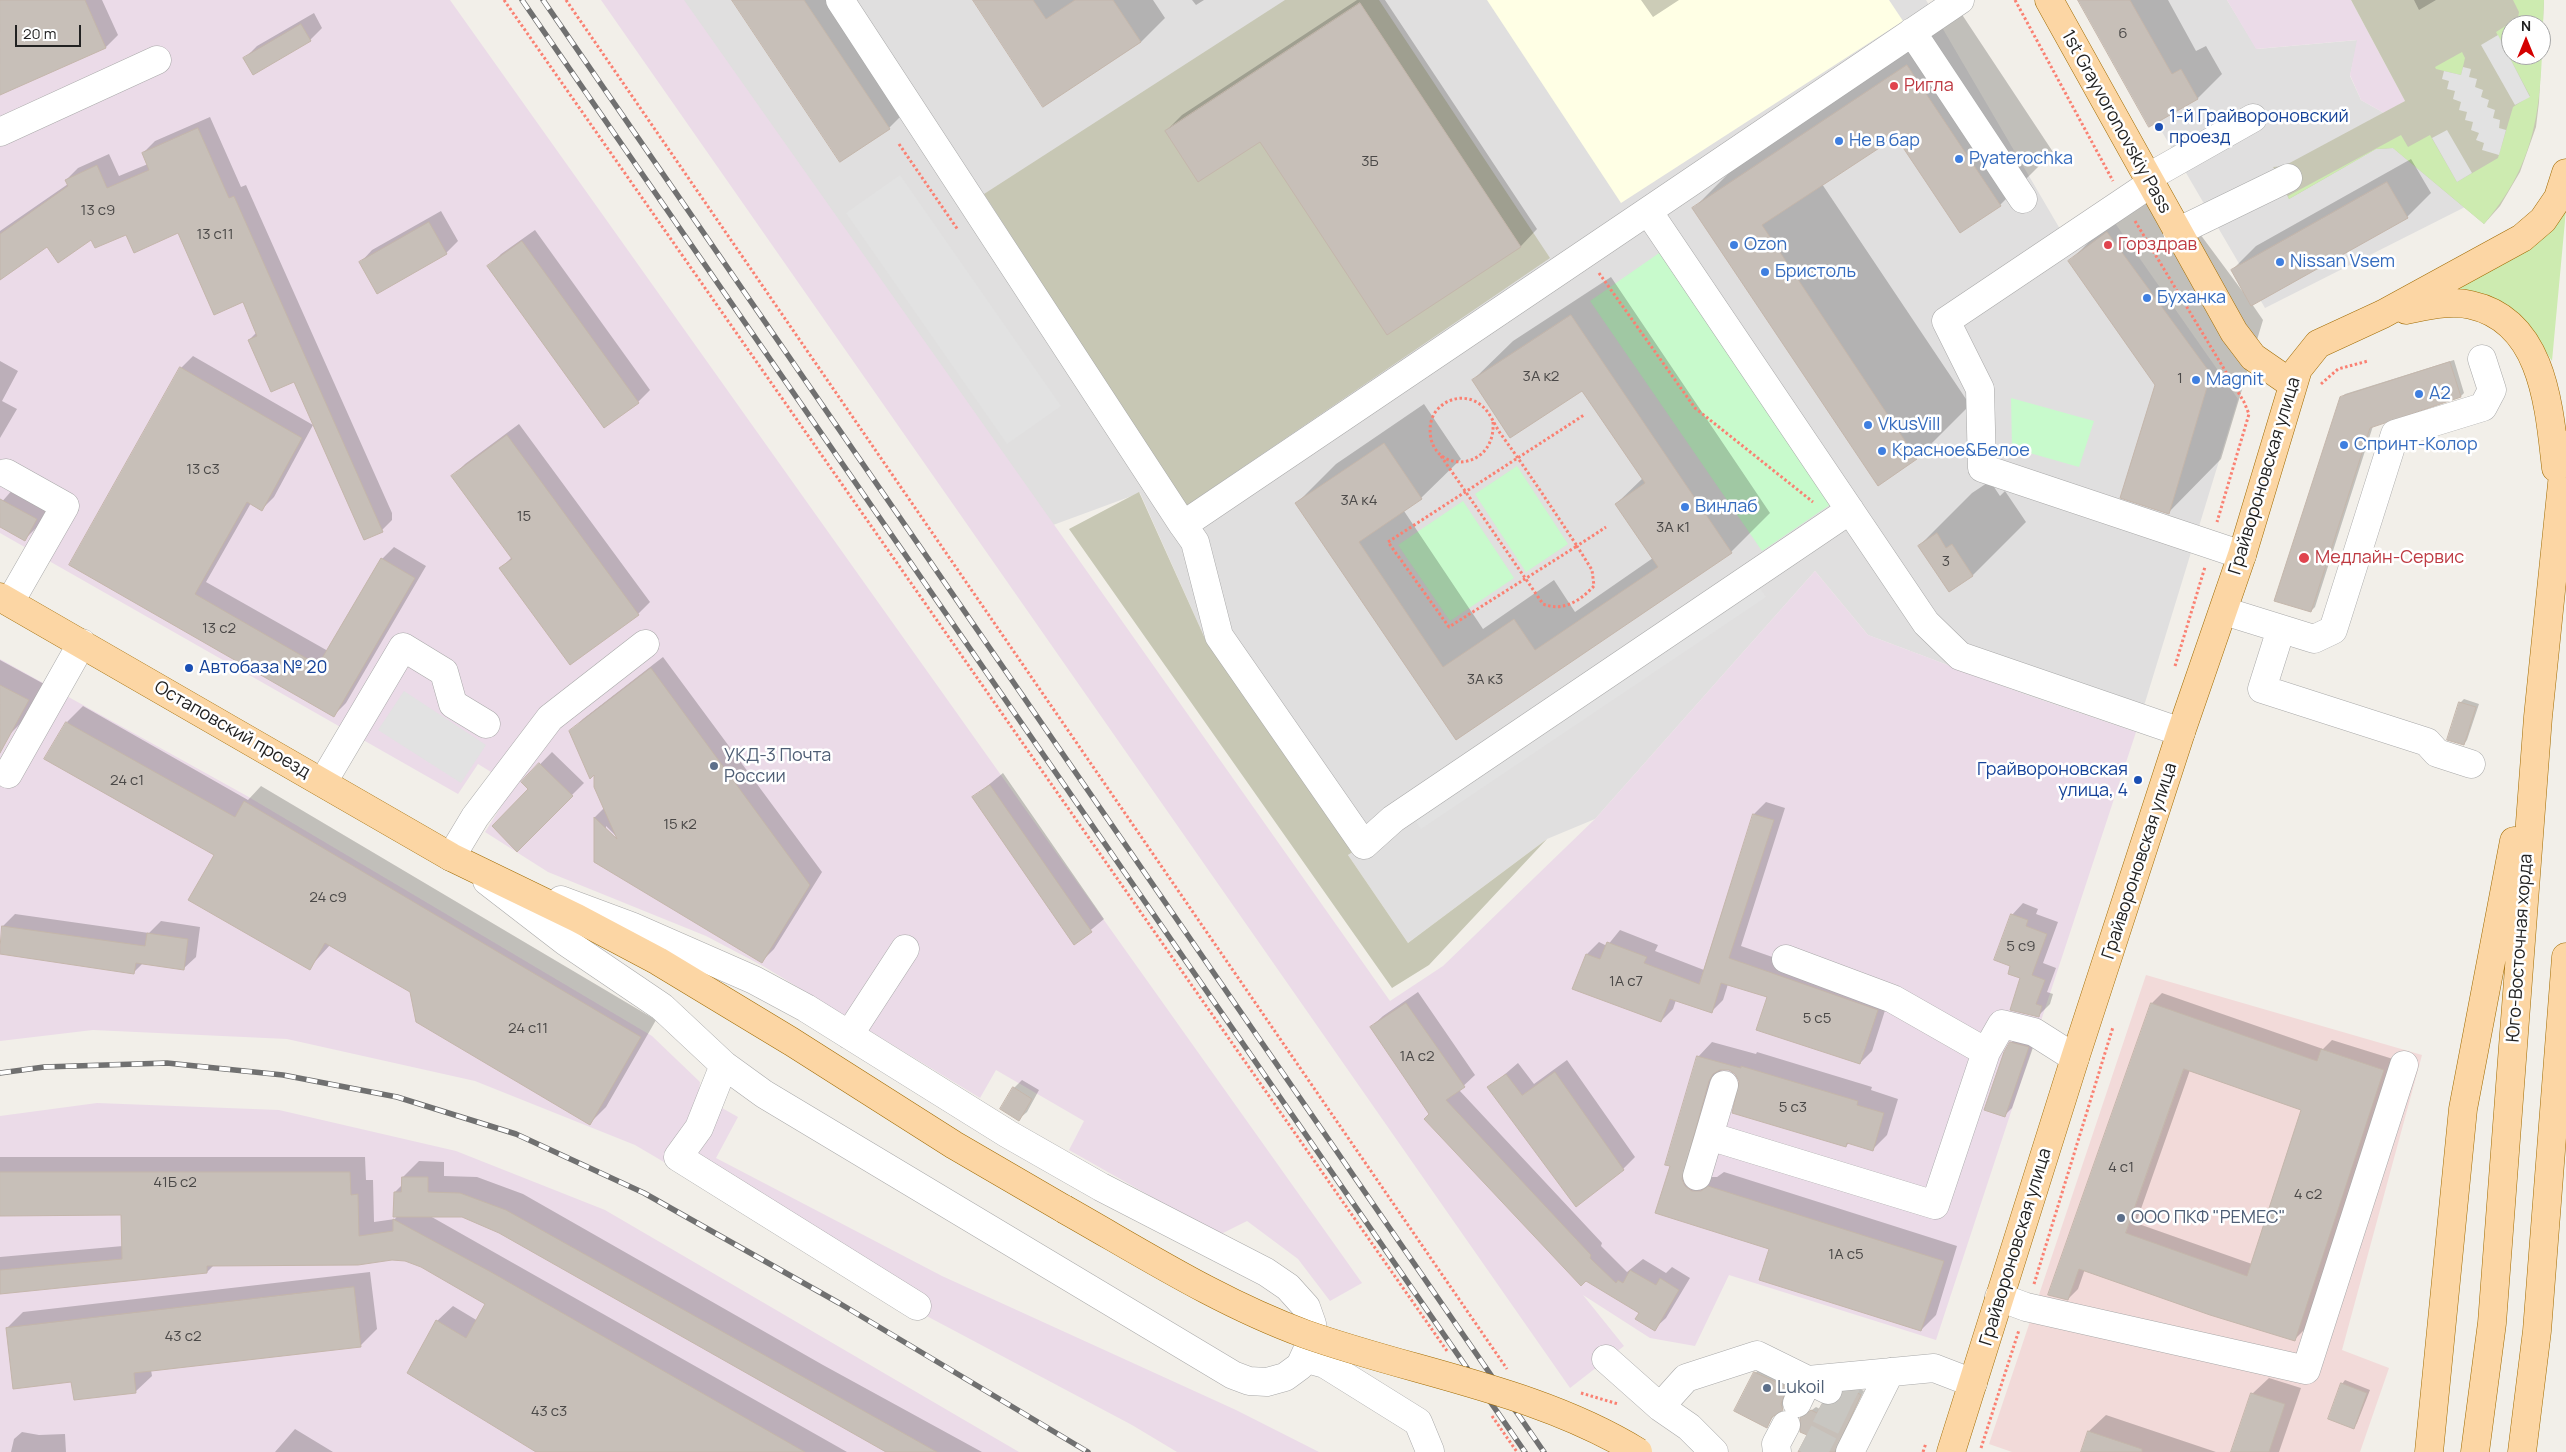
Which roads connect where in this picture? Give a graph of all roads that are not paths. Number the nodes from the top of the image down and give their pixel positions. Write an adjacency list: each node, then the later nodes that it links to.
1 (840, 0): 21 (street)
2 (1960, 0): 4 (street)
3 (2049, 0): 10 (main road, 1st Grayvoronovskiy Pass)
4 (1912, 32): 11 (street); 12 (street)
5 (157, 60): 7 (street)
6 (2253, 118): 10 (street)
7 (0, 132)
8 (2566, 173): 14 (main road)
9 (2288, 178): 13 (street)
10 (2149, 181): 13 (main road, 1st Grayvoronovskiy Pass); 22 (street)
11 (2023, 199)
12 (1648, 211): 20 (street); 21 (street)
13 (2177, 232): 16 (main road, 1st Grayvoronovskiy Pass)
14 (2382, 314): 16 (main road, Грайвороновская улица); 19 (main road)
15 (2482, 359): 25 (street)
16 (2292, 384): 22 (main road, Грайвороновская улица)
17 (2566, 445): 19 (main road, Юго-Восточная хорда)
18 (6, 473): 23 (street)
19 (2560, 504): 28 (main road, Юго-Восточная хорда)
20 (1843, 515): 21 (street); 30 (street)
21 (1183, 525)
22 (2242, 555): 24 (main road, Грайвороновская улица)
23 (5, 599): 26 (main road, Остаповский проезд)
24 (2224, 610): 25 (street); 30 (main road, Грайвороновская улица)
25 (2281, 629): 31 (street)
26 (82, 643): 32 (street); 33 (main road, Остаповский проезд)
27 (645, 644): 34 (street)
28 (2538, 717): 60 (main road); 61 (main road, Юго-Восточная хорда)
29 (486, 724): 33 (street)
30 (2181, 732): 41 (main road, Грайвороновская улица)
31 (2471, 764)
32 (8, 774)
33 (323, 782): 34 (main road, Остаповский проезд)
34 (458, 860): 35 (main road, Остаповский проезд); 42 (street)
35 (501, 879): 39 (street); 57 (main road, Остаповский проезд, bridge)
36 (905, 949): 39 (street)
37 (2566, 957): 62 (main road)
38 (1786, 959): 40 (street)
39 (848, 1035): 49 (street)
40 (1986, 1052): 41 (street); 45 (street)
41 (2075, 1058): 47 (main road, Грайвороновская улица)
42 (724, 1065): 48 (street); 49 (street)
43 (2404, 1065): 47 (street)
44 (1724, 1085): 45 (street)
45 (1709, 1136): 46 (street)
46 (1697, 1176)
47 (1999, 1297): 52 (main road, Грайвороновская улица)
48 (917, 1306)
49 (1304, 1358): 56 (street)
50 (1606, 1359): 53 (street)
51 (1890, 1372): 52 (street); 54 (street); 55 (street)
52 (1973, 1383): 59 (main road, Грайвороновская улица)
53 (1656, 1404): 54 (street); 58 (street)
54 (1797, 1420)
55 (1858, 1425)
56 (1430, 1451)
57 (1638, 1452)
58 (1714, 1452)
59 (1951, 1452)
60 (2429, 1452)
61 (2475, 1452)
62 (2522, 1452)

